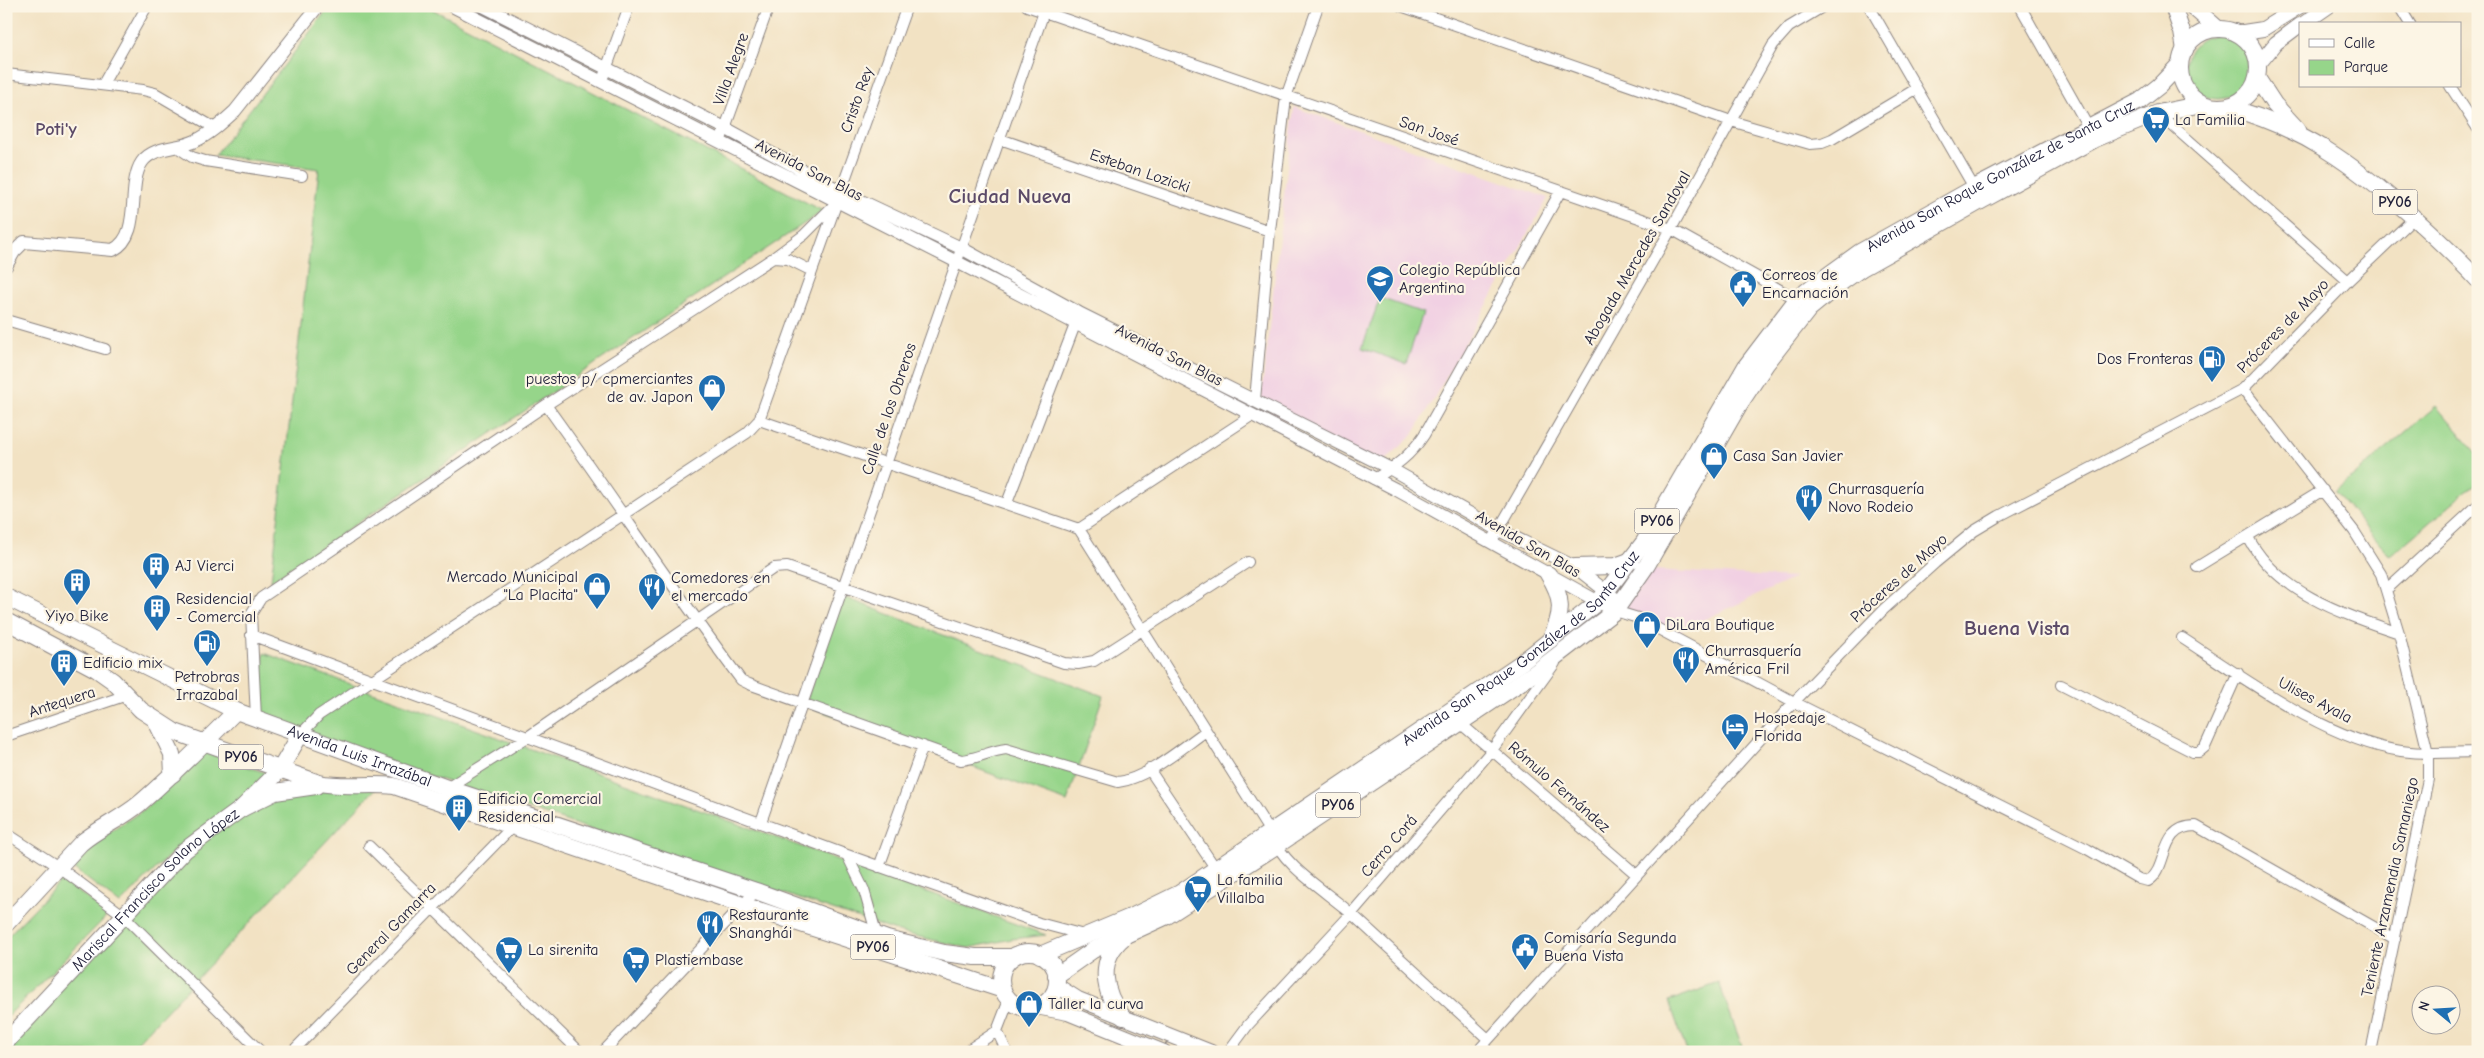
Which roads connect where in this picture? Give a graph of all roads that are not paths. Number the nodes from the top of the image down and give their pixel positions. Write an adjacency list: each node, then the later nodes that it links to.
1 (147, 6): 31 (street)
2 (318, 6): 39 (street)
3 (452, 6): 22 (street, Avenida San Blas)
4 (629, 6): 27 (street)
5 (769, 6): 40 (street, Villa Alegre)
6 (907, 6): 50 (street, Cristo Rey)
7 (1027, 6): 19 (street, San José)
8 (1318, 6): 34 (street)
9 (1401, 6): 38 (street)
10 (1824, 6): 38 (street, Abogada Mercedes Sandoval)
11 (1868, 6): 33 (street)
12 (2020, 6): 42 (street)
13 (2173, 6): 26 (main road)
14 (2192, 6): 24 (main road)
15 (2300, 6): 25 (main road)
16 (2330, 6): 20 (main road)
17 (2399, 6): 21 (street)
18 (488, 7): 22 (street); 27 (street, Avenida San Blas)
19 (1045, 9): 34 (street, San José); 44 (street, Calle de los Obreros)
20 (2304, 22)
21 (2409, 22)
22 (485, 23): 30 (street, Avenida San Blas)
23 (2299, 26): 28 (main road)
24 (2218, 29): 25 (main road); 26 (main road, PY06)
25 (2237, 34): 28 (main road, PY06)
26 (2182, 57): 35 (main road); 42 (main road, Avenida San Roque González de Santa Cruz / PY06)
27 (607, 68): 30 (street); 40 (street, Avenida San Blas)
28 (2257, 71): 36 (main road); 43 (main road, PY06)
29 (6, 74): 31 (street)
30 (602, 83): 45 (street, Avenida San Blas)
31 (103, 84): 39 (street)
32 (2451, 88): 41 (street)
33 (1916, 89): 38 (street); 49 (street)
34 (1286, 97): 48 (street, San José); 53 (street)
35 (2202, 104): 36 (main road, PY06); 37 (main road, Avenida San Roque González de Santa Cruz / PY06)
36 (2227, 107): 43 (main road, PY06)
37 (2158, 113): 42 (main road, Avenida San Roque González de Santa Cruz / PY06); 60 (street)
38 (1731, 121): 52 (street, Abogada Mercedes Sandoval)
39 (215, 128): 46 (street)
40 (725, 128): 45 (street, Villa Alegre); 50 (street, Avenida San Blas)
41 (2478, 129)
42 (2092, 133): 49 (main road, Avenida San Roque González de Santa Cruz / PY06)
43 (2303, 135): 51 (main road, PY06)
44 (1000, 139): 53 (street, Esteban Lozicki); 54 (street, Calle de los Obreros)
45 (720, 142): 50 (street, Avenida San Blas)
46 (177, 146): 47 (street); 57 (street)
47 (302, 176)
48 (1560, 192): 52 (street, San José); 71 (street)
49 (1977, 194): 61 (main road, Avenida San Roque González de Santa Cruz / PY06)
50 (838, 197): 54 (street, Avenida San Blas); 55 (street); 56 (street, Avenida San Blas); 58 (street, Cristo Rey)
51 (2414, 218): 59 (main road, PY06); 60 (street, Próceres de Mayo)
52 (1671, 229): 61 (street, San José); 78 (street, Abogada Mercedes Sandoval)
53 (1270, 231): 66 (street)
54 (961, 248): 56 (street, Calle de los Obreros); 62 (street, Avenida San Blas)
55 (774, 258): 58 (street); 67 (street)
56 (956, 262): 62 (street, Avenida San Blas); 70 (street, Calle de los Obreros)
57 (6, 266)
58 (812, 271): 69 (street, Cristo Rey)
59 (2478, 280)
60 (2348, 281): 65 (street, Próceres de Mayo)
61 (1803, 304): 81 (main road, Avenida San Roque González de Santa Cruz / PY06); 90 (main road, Avenida San Roque González de Santa Cruz / PY06)
62 (1077, 319): 66 (street, Avenida San Blas); 68 (street, Avenida San Blas); 74 (street)
63 (6, 320): 64 (street)
64 (105, 349)
65 (2243, 389): 73 (street, Teniente Arzamendia Samaniego); 103 (street, Próceres de Mayo)
66 (1255, 400): 71 (street, Avenida San Blas)
67 (546, 405): 76 (street); 95 (street)
68 (1251, 416): 72 (street, Avenida San Blas); 77 (street)
69 (759, 420): 70 (street); 76 (street)
70 (886, 464): 74 (street); 86 (street, Calle de los Obreros)
71 (1391, 469): 72 (street); 78 (street, Avenida San Blas)
72 (1374, 479): 80 (street, Avenida San Blas)
73 (2323, 490): 79 (street); 87 (street, Teniente Arzamendia Samaniego)
74 (1008, 503): 77 (street)
75 (2478, 505): 87 (street)
76 (624, 514): 91 (street); 100 (street)
77 (1079, 530): 93 (street)
78 (1499, 530): 80 (street, Abogada Mercedes Sandoval); 83 (street, Avenida San Blas)
79 (2248, 537): 84 (street); 94 (street)
80 (1492, 541): 85 (street, Avenida San Blas)
81 (1632, 560): 83 (main road); 89 (main road, Avenida San Roque González de Santa Cruz / PY06)
82 (1248, 562): 93 (street)
83 (1575, 567): 89 (street, Avenida San Blas)
84 (2197, 567)
85 (1548, 574): 89 (street, Avenida San Blas); 97 (main road)
86 (843, 587): 91 (street); 93 (street); 104 (street, Calle de los Obreros)
87 (2387, 589): 94 (street, Teniente Arzamendia Samaniego)
88 (6, 596): 105 (main road, Avenida Luis Irrazábal / PY06)
89 (1603, 597): 90 (street, Avenida San Blas); 97 (main road, Avenida San Roque González de Santa Cruz / PY06)
90 (1618, 607): 98 (main road, Avenida San Roque González de Santa Cruz / PY06); 103 (street, Avenida San Blas)
91 (696, 620): 104 (street); 112 (street)
92 (6, 622): 102 (main road, Avenida Luis Irrazábal / PY06)
93 (1143, 631): 109 (street)
94 (2399, 633): 117 (street, Teniente Arzamendia Samaniego)
95 (251, 634): 100 (street); 106 (street)
96 (2182, 638): 99 (street, Ulises Ayala)
97 (1549, 642): 127 (main road, Avenida San Roque González de Santa Cruz / PY06)
98 (1564, 651): 108 (main road, Avenida San Roque González de Santa Cruz / PY06); 115 (street, Cerro Corá)
99 (2238, 674): 101 (street); 117 (street, Ulises Ayala)
100 (375, 679): 110 (street); 112 (street)
101 (2061, 685)
102 (127, 696): 107 (main road, Avenida Luis Irrazábal / PY06); 111 (street, Antequera)
103 (1794, 702): 133 (street, Próceres de Mayo); 143 (street, Avenida San Blas)
104 (802, 704): 114 (street); 124 (street, Calle de los Obreros)
105 (236, 711): 106 (main road, Avenida Luis Irrazábal / PY06); 113 (main road)
106 (256, 718): 110 (main road, Avenida Luis Irrazábal / PY06)
107 (156, 721): 113 (main road, Avenida Luis Irrazábal / PY06); 120 (main road)
108 (1460, 723): 115 (street, Rómulo Fernández); 127 (main road, Avenida San Roque González de Santa Cruz / PY06)
109 (1206, 731): 118 (street); 127 (street)
110 (300, 735): 119 (main road, Mariscal Francisco Solano López); 122 (main road, Avenida Luis Irrazábal / PY06)
111 (6, 736)
112 (526, 738): 122 (street); 124 (street)
113 (203, 744): 119 (main road, Avenida Luis Irrazábal / PY06); 120 (main road)
114 (922, 746): 118 (street); 130 (street)
115 (1492, 750): 133 (street, Rómulo Fernández); 137 (street, Cerro Corá)
116 (2478, 752): 117 (street, Ulises Ayala)
117 (2428, 754): 143 (street, Teniente Arzamendia Samaniego)
118 (1149, 769): 132 (street)
119 (279, 771): 121 (main road, Avenida Luis Irrazábal / PY06); 123 (main road, Mariscal Francisco Solano López)
120 (173, 774): 131 (main road)
121 (335, 786): 123 (main road); 125 (main road, Avenida Luis Irrazábal / PY06)
122 (447, 788): 134 (main road, Avenida Luis Irrazábal / PY06)
123 (241, 809): 138 (main road, Mariscal Francisco Solano López)
124 (761, 822): 129 (street)
125 (512, 827): 135 (main road, Avenida Luis Irrazábal / PY06); 136 (street, General Gamarra)
126 (6, 833): 131 (street)
127 (1273, 839): 132 (main road, Avenida San Roque González de Santa Cruz / PY06); 137 (street); 140 (main road, Avenida San Roque González de Santa Cruz / PY06)
128 (369, 846): 136 (street)
129 (847, 855): 130 (street); 141 (street)
130 (879, 867): 142 (street)
131 (60, 868): 138 (street); 139 (main road)
132 (1216, 869): 142 (main road, Avenida San Roque González de Santa Cruz / PY06)
133 (1637, 875): 151 (street, Próceres de Mayo)
134 (756, 891): 135 (street); 141 (main road, Avenida Luis Irrazábal / PY06)
135 (743, 905): 147 (main road, Avenida Luis Irrazábal / PY06); 156 (street)
136 (432, 908): 154 (street, General Gamarra); 155 (street)
137 (1351, 914): 151 (street); 161 (street, Cerro Corá)
138 (123, 915): 152 (main road, Mariscal Francisco Solano López); 153 (street)
139 (6, 924)
140 (1130, 932): 146 (main road, Avenida San Roque González de Santa Cruz / PY06); 149 (main road)
141 (877, 936): 145 (main road, Avenida Luis Irrazábal / PY06)
142 (1084, 936): 144 (main road, Avenida San Roque González de Santa Cruz / PY06)
143 (2395, 939): 163 (street, Teniente Arzamendia Samaniego)
144 (1040, 955): 145 (main road, Avenida Luis Irrazábal / PY06); 146 (main road)
145 (1012, 957): 147 (main road)
146 (1056, 980): 148 (main road, PY06); 149 (main road)
147 (1006, 995): 148 (main road, Avenida Luis Irrazábal / PY06); 150 (street)
148 (1036, 1007): 159 (main road, Avenida Luis Irrazábal)
149 (1123, 1017): 160 (main road)
150 (997, 1031): 157 (street); 158 (street)
151 (1488, 1039): 162 (street, Próceres de Mayo)
152 (6, 1042)
153 (261, 1052)
154 (292, 1052)
155 (580, 1052)
156 (603, 1052)
157 (965, 1052)
158 (1007, 1052)
159 (1164, 1052)
160 (1211, 1052)
161 (1228, 1052)
162 (1477, 1052)
163 (2371, 1052)

